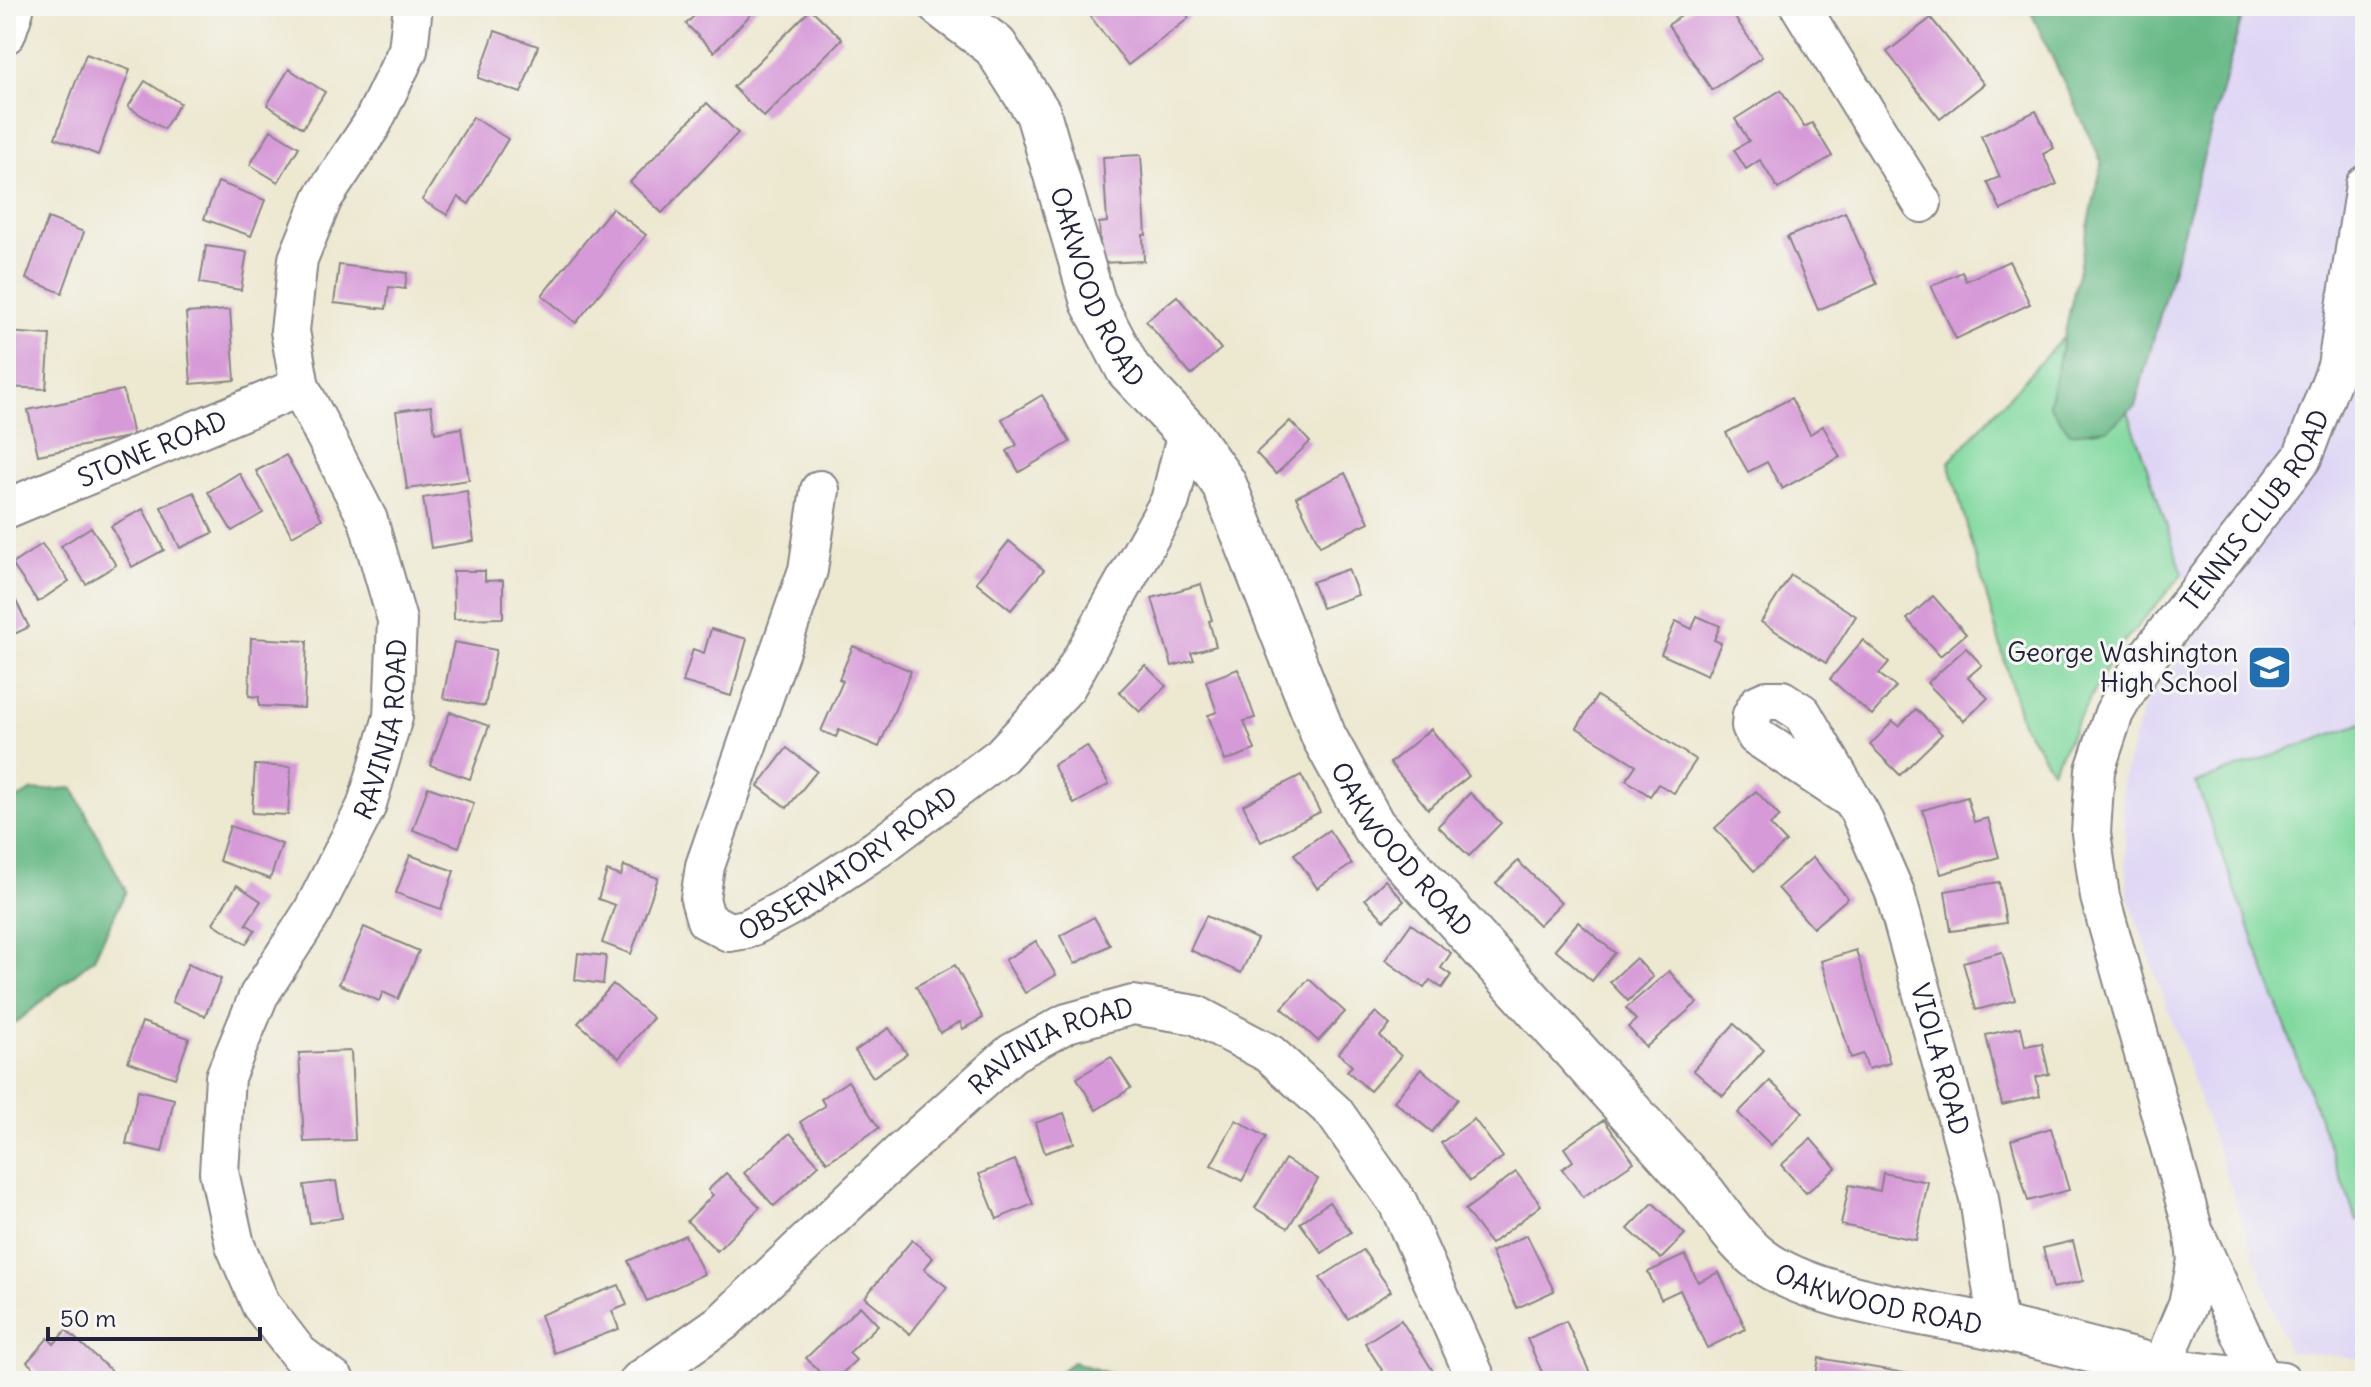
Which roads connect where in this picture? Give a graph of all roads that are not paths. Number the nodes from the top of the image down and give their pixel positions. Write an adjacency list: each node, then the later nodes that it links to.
1 (413, 6): 6 (street, RAVINIA ROAD)
2 (942, 6): 7 (main road, OAKWOOD ROAD)
3 (1800, 6): 5 (street)
4 (2365, 185): 11 (street, TENNIS CLUB ROAD)
5 (1922, 203)
6 (300, 387): 9 (street, STONE ROAD); 15 (street, RAVINIA ROAD)
7 (1187, 432): 8 (street, OBSERVATORY ROAD); 12 (main road, OAKWOOD ROAD)
8 (820, 490)
9 (6, 508)
10 (1852, 800): 12 (street, VIOLA ROAD)
11 (2193, 1229): 13 (street, TENNIS CLUB ROAD); 14 (street, TENNIS CLUB ROAD)
12 (1998, 1327): 13 (main road, OAKWOOD ROAD)
13 (2158, 1374): 14 (street)
14 (2271, 1379)
15 (335, 1381)
16 (639, 1381): 17 (street, RAVINIA ROAD)
17 (1477, 1381)

